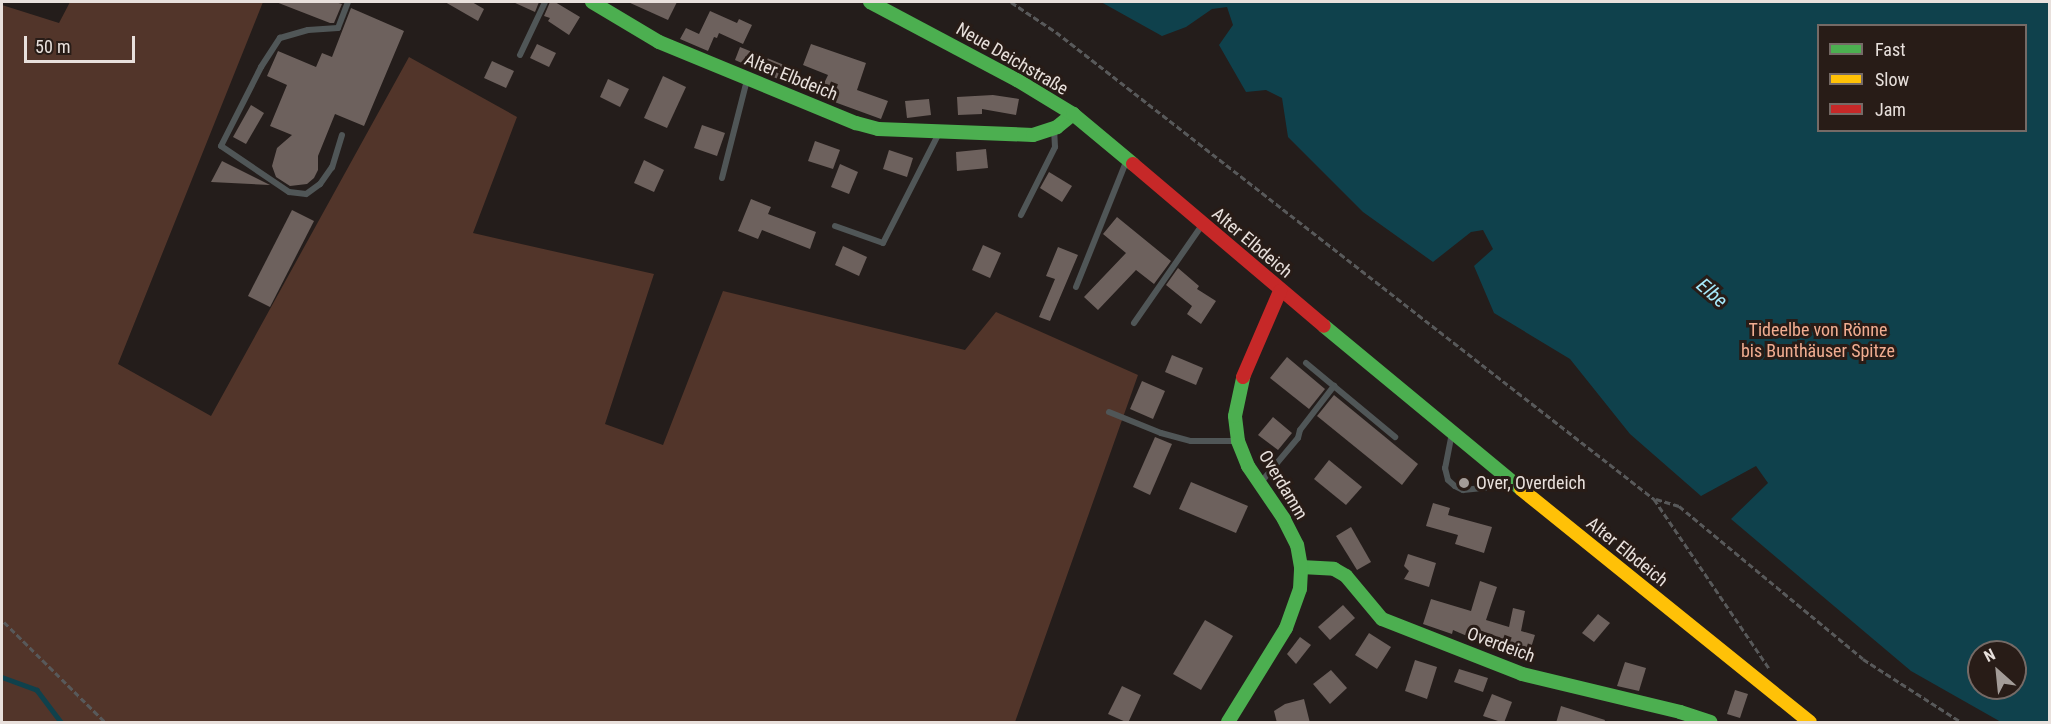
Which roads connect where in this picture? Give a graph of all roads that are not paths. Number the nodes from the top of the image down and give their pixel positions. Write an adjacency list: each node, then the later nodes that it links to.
1 (348, 2): 10 (lane)
2 (545, 2): 5 (lane)
3 (592, 2): 6 (street, Alter Elbdeich)
4 (870, 2): 7 (street, Neue Deichstraße)
5 (520, 55)
6 (748, 78): 9 (street, Alter Elbdeich); 12 (lane)
7 (1073, 114): 8 (street, Alter Elbdeich); 11 (street, Alter Elbdeich)
8 (1054, 128): 9 (street, Alter Elbdeich); 13 (lane)
9 (940, 131): 15 (lane)
10 (342, 135)
11 (1126, 160): 14 (street, Alter Elbdeich); 16 (lane)
12 (722, 178)
13 (1021, 215)
14 (1203, 225): 17 (street, Alter Elbdeich); 18 (lane)
15 (835, 226)
16 (1076, 286)
17 (1280, 291): 22 (street, Alter Elbdeich); 24 (street, Overdamm)
18 (1134, 323)
19 (1306, 363): 20 (lane)
20 (1334, 386): 23 (lane); 25 (lane)
21 (1109, 412): 24 (lane)
22 (1452, 434): 26 (street, Alter Elbdeich); 26 (lane)
23 (1395, 437)
24 (1238, 441): 25 (street, Overdamm)
25 (1259, 484): 27 (street, Overdamm)
26 (1515, 485): 30 (street, Alter Elbdeich)
27 (1301, 567): 28 (street, Overdamm); 29 (street, Overdeich)
28 (1228, 723)
29 (1710, 723)
30 (1810, 723)

